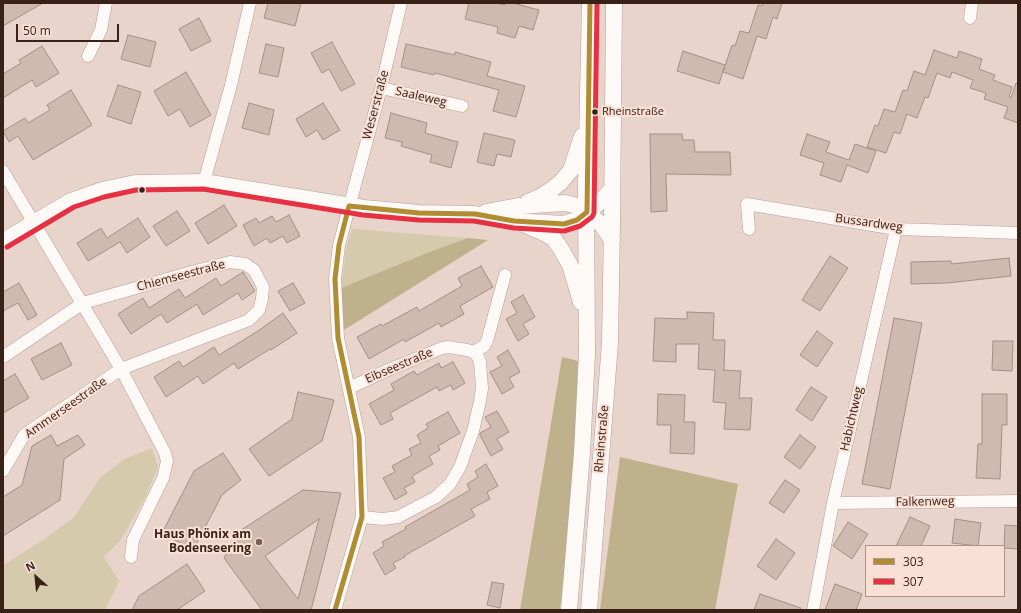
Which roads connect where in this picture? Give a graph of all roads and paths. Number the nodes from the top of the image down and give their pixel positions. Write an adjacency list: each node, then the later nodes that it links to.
1 (106, 3): 8 (street)
2 (250, 3): 13 (street)
3 (401, 3): 9 (street, Weserstraße)
4 (590, 3): 11 (street, Rheinstraße)
5 (614, 3): 14 (street, Rheinstraße)
6 (972, 3): 7 (street)
7 (970, 18)
8 (88, 56)
9 (381, 88): 10 (street, Saaleweg); 15 (street, Weserstraße)
10 (462, 106)
11 (587, 121): 16 (street, Rheinstraße); 17 (street)
12 (3, 171): 18 (street)
13 (204, 182): 15 (street); 18 (street)
14 (612, 189): 16 (street); 22 (street, Rheinstraße)
15 (349, 206): 17 (street); 30 (street, Weserstraße)
16 (587, 212): 17 (street); 22 (street); 26 (street, Rheinstraße)
17 (516, 214): 26 (street)
18 (34, 222): 23 (street); 25 (street)
19 (896, 228): 20 (street, Bussardweg); 21 (street, Bussardweg); 33 (street, Habichtweg)
20 (749, 229)
21 (1018, 233)
22 (612, 240): 38 (street, Rheinstraße)
23 (3, 241)
24 (505, 275): 27 (street)
25 (83, 303): 28 (street); 29 (street); 29 (street, Chiemseestraße)
26 (587, 320): 37 (street, Rheinstraße)
27 (474, 352): 30 (street, Eibseestraße); 34 (street)
28 (3, 357)
29 (121, 370): 31 (street, Ammerseestraße); 35 (street)
30 (349, 388): 34 (street, Weserstraße)
31 (3, 471)
32 (1018, 501): 33 (street, Falkenweg)
33 (833, 503): 39 (street, Habichtweg)
34 (362, 517): 36 (street, Weserstraße)
35 (131, 557)
36 (335, 610)
37 (569, 610)
38 (589, 610)
39 (813, 610)

